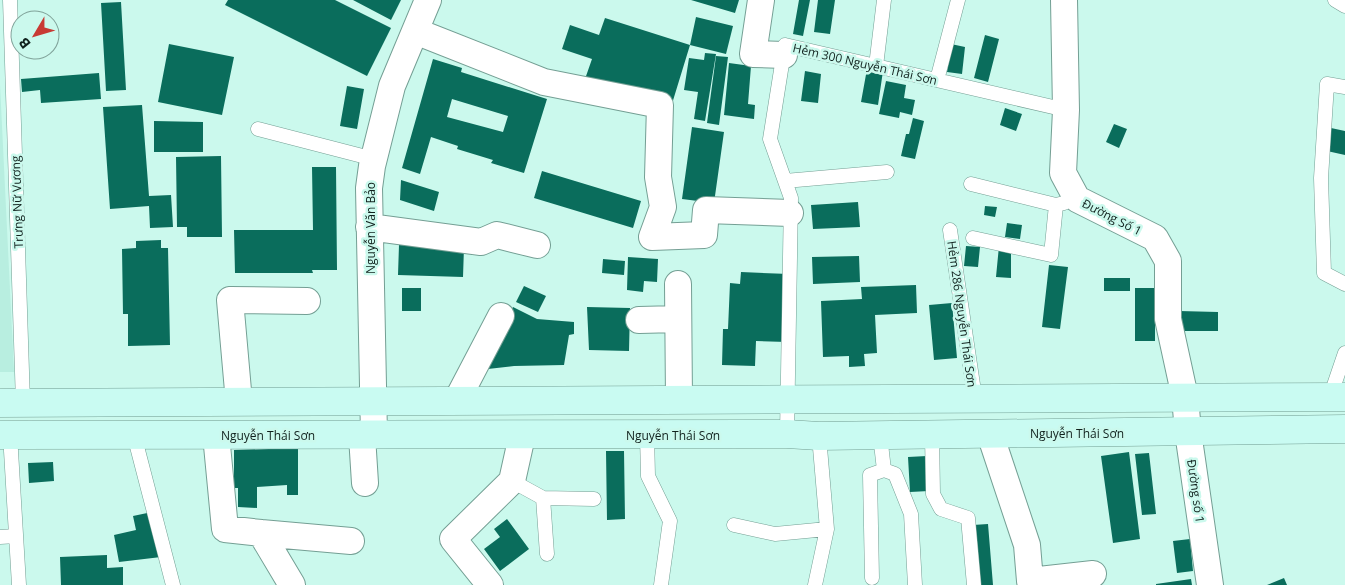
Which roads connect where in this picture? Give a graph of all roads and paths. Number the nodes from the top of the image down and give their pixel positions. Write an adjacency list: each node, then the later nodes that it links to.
1 (10, 0): 41 (lane, Trưng Nữ Vương)
2 (428, 0): 9 (street, Nguyễn Văn Bảo)
3 (761, 0): 10 (street)
4 (884, 0): 11 (lane)
5 (958, 0): 12 (lane)
6 (1064, 0): 14 (street, Đường Số 1)
7 (1335, 0): 8 (lane)
8 (1345, 6)
9 (415, 31): 16 (street, Nguyễn Văn Bảo); 21 (street)
10 (784, 55): 11 (lane, Hẻm 300 Nguyễn Thái Sơn); 18 (lane, Hẻm 300 Nguyễn Thái Sơn)
11 (876, 66): 12 (lane, Hẻm 300 Nguyễn Thái Sơn)
12 (937, 80): 14 (lane, Hẻm 300 Nguyễn Thái Sơn)
13 (1345, 87): 27 (lane)
14 (1066, 110): 20 (street, Đường Số 1)
15 (258, 129): 16 (lane)
16 (374, 159): 22 (street, Nguyễn Văn Bảo)
17 (887, 172): 18 (lane)
18 (785, 181): 21 (lane, Hẻm 300 Nguyễn Thái Sơn)
19 (971, 184): 20 (lane)
20 (1066, 202): 24 (lane); 33 (street, Đường Số 1)
21 (790, 213): 39 (lane, Hẻm 300 Nguyễn Thái Sơn)
22 (369, 227): 25 (street); 36 (street, Nguyễn Văn Bảo)
23 (950, 230): 35 (lane, Hẻm 286 Nguyễn Thái Sơn)
24 (973, 238)
25 (537, 246)
26 (678, 284): 30 (street)
27 (1345, 284)
28 (307, 301): 40 (street)
29 (501, 316): 37 (street)
30 (678, 319): 31 (street); 38 (street)
31 (640, 320)
32 (1345, 352): 34 (lane)
33 (1185, 396): 34 (main road); 35 (main road); 43 (street, Đường số 1)
34 (1337, 397)
35 (975, 398): 39 (main road)
36 (373, 400): 37 (main road); 40 (main road); 52 (street, Nguyễn Văn Bảo)
37 (457, 400): 38 (main road)
38 (679, 400): 39 (main road)
39 (787, 400): 46 (lane, Hẻm 300 Nguyễn Thái Sơn)
40 (239, 402): 41 (main road)
41 (11, 403)
42 (1345, 429): 43 (main road, Nguyễn Thái Sơn)
43 (1188, 432): 48 (main road, Nguyễn Thái Sơn); 77 (street, Đường số 1)
44 (5, 434): 45 (main road, Nguyễn Thái Sơn); 63 (lane)
45 (134, 434): 49 (main road, Nguyễn Thái Sơn); 70 (lane)
46 (787, 434): 50 (main road, Nguyễn Thái Sơn); 54 (main road, Nguyễn Thái Sơn)
47 (932, 434): 48 (main road, Nguyễn Thái Sơn); 51 (main road, Nguyễn Thái Sơn); 76 (lane)
48 (990, 434): 67 (street)
49 (216, 435): 52 (main road, Nguyễn Thái Sơn); 62 (street)
50 (647, 435): 53 (main road, Nguyễn Thái Sơn); 73 (lane)
51 (880, 435): 54 (main road, Nguyễn Thái Sơn); 55 (lane)
52 (368, 436): 53 (main road, Nguyễn Thái Sơn); 57 (street, Nguyễn Văn Bảo)
53 (522, 436): 56 (street)
54 (819, 436): 61 (lane)
55 (884, 470): 68 (lane); 75 (lane)
56 (512, 481): 58 (lane); 72 (street)
57 (365, 483)
58 (542, 498): 59 (lane); 66 (lane)
59 (594, 499)
60 (734, 525): 61 (lane)
61 (827, 529): 74 (lane)
62 (261, 533): 65 (street); 71 (street)
63 (16, 536): 64 (lane); 69 (lane)
64 (0, 537)
65 (351, 542)
66 (547, 554)
67 (1093, 574)
68 (872, 578)
69 (19, 585)
70 (173, 585)
71 (292, 585)
72 (490, 585)
73 (661, 585)
74 (816, 585)
75 (915, 585)
76 (974, 585)
77 (1210, 585)

